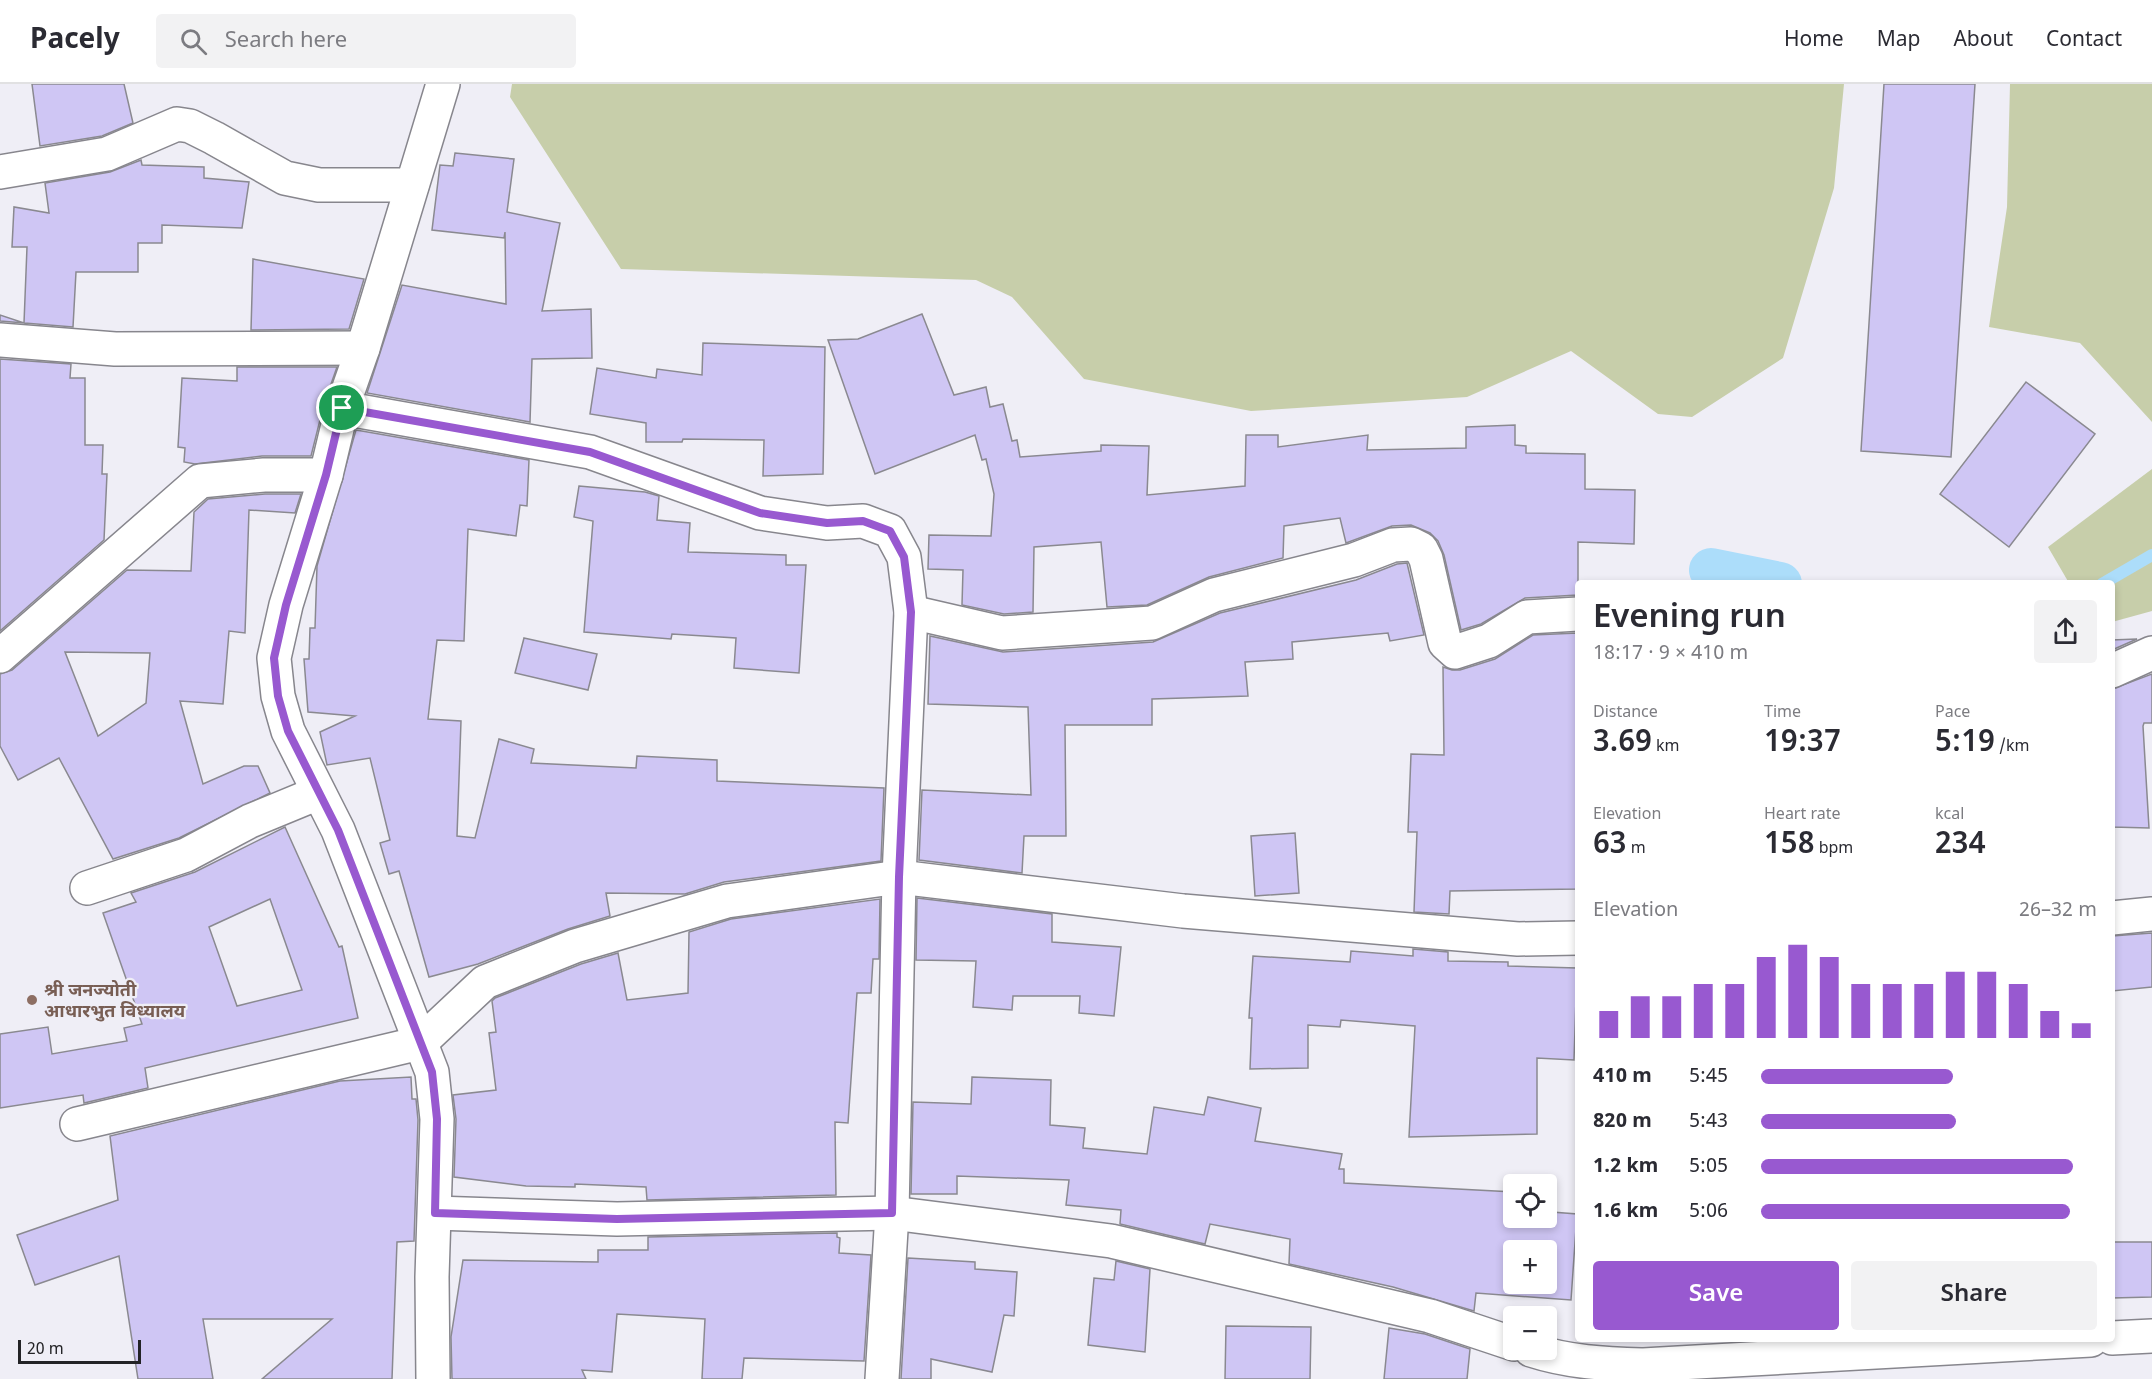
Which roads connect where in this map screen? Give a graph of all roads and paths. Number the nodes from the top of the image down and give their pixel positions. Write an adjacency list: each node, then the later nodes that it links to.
1 (443, 84): 3 (street)
2 (0, 171): 3 (street)
3 (412, 185): 5 (street)
4 (0, 340): 5 (street)
5 (363, 348): 6 (street)
6 (342, 408): 7 (street); 8 (street)
7 (326, 475): 11 (street); 13 (street)
8 (911, 612): 9 (street); 14 (street)
9 (1575, 614)
10 (2152, 653): 12 (street)
11 (0, 656)
12 (2115, 670)
13 (318, 793): 15 (street); 19 (street)
14 (899, 877): 18 (street); 19 (street); 22 (street)
15 (87, 888)
16 (2152, 914): 17 (street)
17 (2115, 918)
18 (1575, 938)
19 (420, 1043): 20 (street); 21 (street)
20 (77, 1124)
21 (435, 1213): 22 (street); 29 (street)
22 (892, 1213): 25 (street); 30 (street)
23 (2152, 1336): 24 (street)
24 (2115, 1338)
25 (1503, 1340)
26 (2065, 1342): 28 (street)
27 (1557, 1359): 28 (street)
28 (1693, 1371)
29 (433, 1379)
30 (882, 1379)

